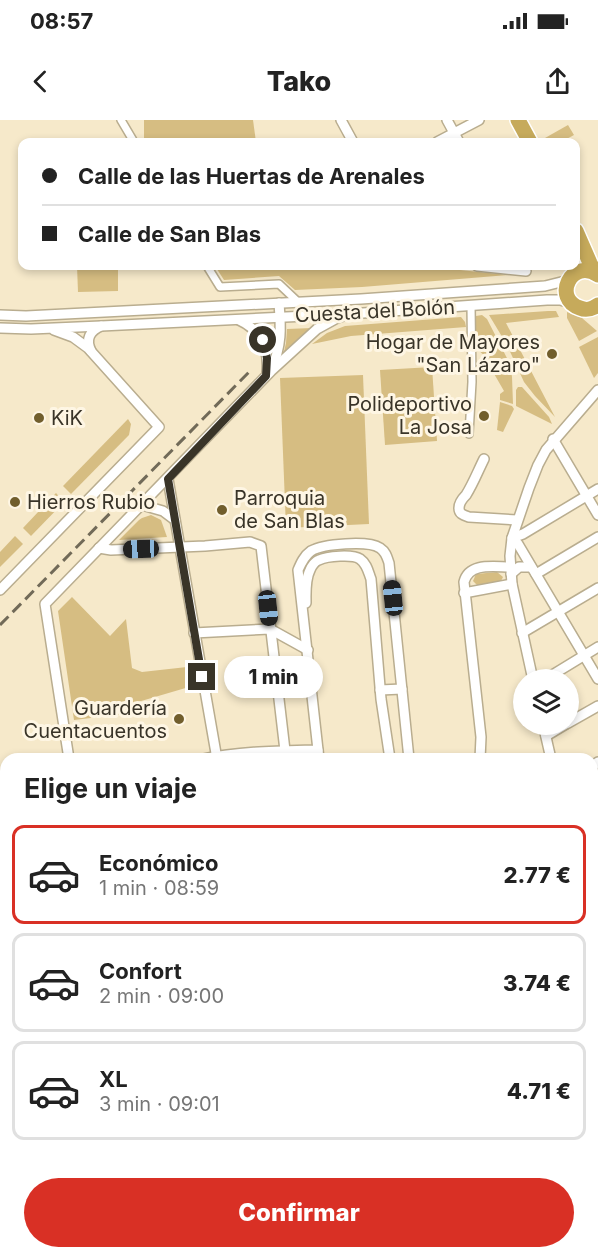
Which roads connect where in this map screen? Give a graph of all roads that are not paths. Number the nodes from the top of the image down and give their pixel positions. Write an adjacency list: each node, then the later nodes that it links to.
1 (121, 120): 7 (street)
2 (447, 120): 6 (street)
3 (479, 120): 6 (street)
4 (346, 121): 8 (street)
5 (523, 122): 11 (highway)
6 (454, 133): 9 (street); 10 (street)
7 (132, 138)
8 (352, 138)
9 (445, 138)
10 (457, 138)
11 (529, 138)
12 (580, 239): 13 (highway)
13 (583, 245): 14 (highway); 18 (highway)
14 (580, 263)
15 (209, 270): 21 (street)
16 (525, 270): 20 (street)
17 (576, 270): 19 (highway)
18 (597, 274): 19 (highway)
19 (573, 276): 20 (street, Cuesta del Bolón); 23 (highway)
20 (533, 287): 21 (street, Cuesta del Bolón)
21 (298, 302): 22 (street, Cuesta del Bolón)
22 (279, 303): 27 (street, Cuesta del Bolón); 28 (street)
23 (571, 303): 24 (street, Cuesta del Bolón); 25 (highway)
24 (471, 305): 26 (street, Cuesta del Bolón); 36 (street)
25 (595, 309)
26 (349, 314): 28 (street, Cuesta del Bolón); 34 (street)
27 (0, 315)
28 (280, 317): 29 (street, Cuesta del Bolón); 34 (street)
29 (237, 319): 30 (street, Cuesta del Bolón); 34 (street)
30 (101, 326): 32 (street, Cuesta del Bolón); 33 (street)
31 (0, 328): 32 (street, Cuesta del Bolón)
32 (45, 328): 33 (street)
33 (93, 353): 56 (street)
34 (266, 376): 39 (street)
35 (597, 395): 37 (street)
36 (469, 434)
37 (554, 439): 41 (street); 45 (street)
38 (484, 459): 45 (street)
39 (168, 479): 42 (street); 44 (street)
40 (598, 489): 41 (street)
41 (587, 496): 43 (street); 47 (street)
42 (142, 504): 44 (street); 50 (street)
43 (598, 514)
44 (175, 520): 49 (street)
45 (517, 520): 47 (street)
46 (598, 537): 53 (street)
47 (512, 538): 52 (street); 53 (street)
48 (337, 545): 51 (street); 63 (street); 68 (street)
49 (180, 547): 50 (street); 59 (street); 60 (street)
50 (99, 548): 73 (street)
51 (337, 556): 63 (street); 69 (street)
52 (510, 570): 53 (street); 54 (street); 57 (street)
53 (533, 570): 58 (street)
54 (512, 584): 57 (street); 61 (street)
55 (598, 588): 58 (street)
56 (0, 590)
57 (464, 593): 79 (street)
58 (558, 612): 61 (street); 64 (street)
59 (270, 629): 60 (street); 63 (street); 75 (street)
60 (194, 633): 74 (street)
61 (522, 633): 65 (street)
62 (598, 647): 64 (street)
63 (308, 650): 76 (street)
64 (584, 656): 66 (street); 67 (street)
65 (530, 669)
66 (562, 669)
67 (598, 679)
68 (402, 689): 69 (street); 78 (street)
69 (380, 690): 77 (street)
70 (598, 706): 71 (street)
71 (579, 717)
72 (546, 736): 80 (street)
73 (68, 753)
74 (216, 753)
75 (285, 753)
76 (319, 753)
77 (389, 753)
78 (408, 753)
79 (480, 753)
80 (550, 753)

